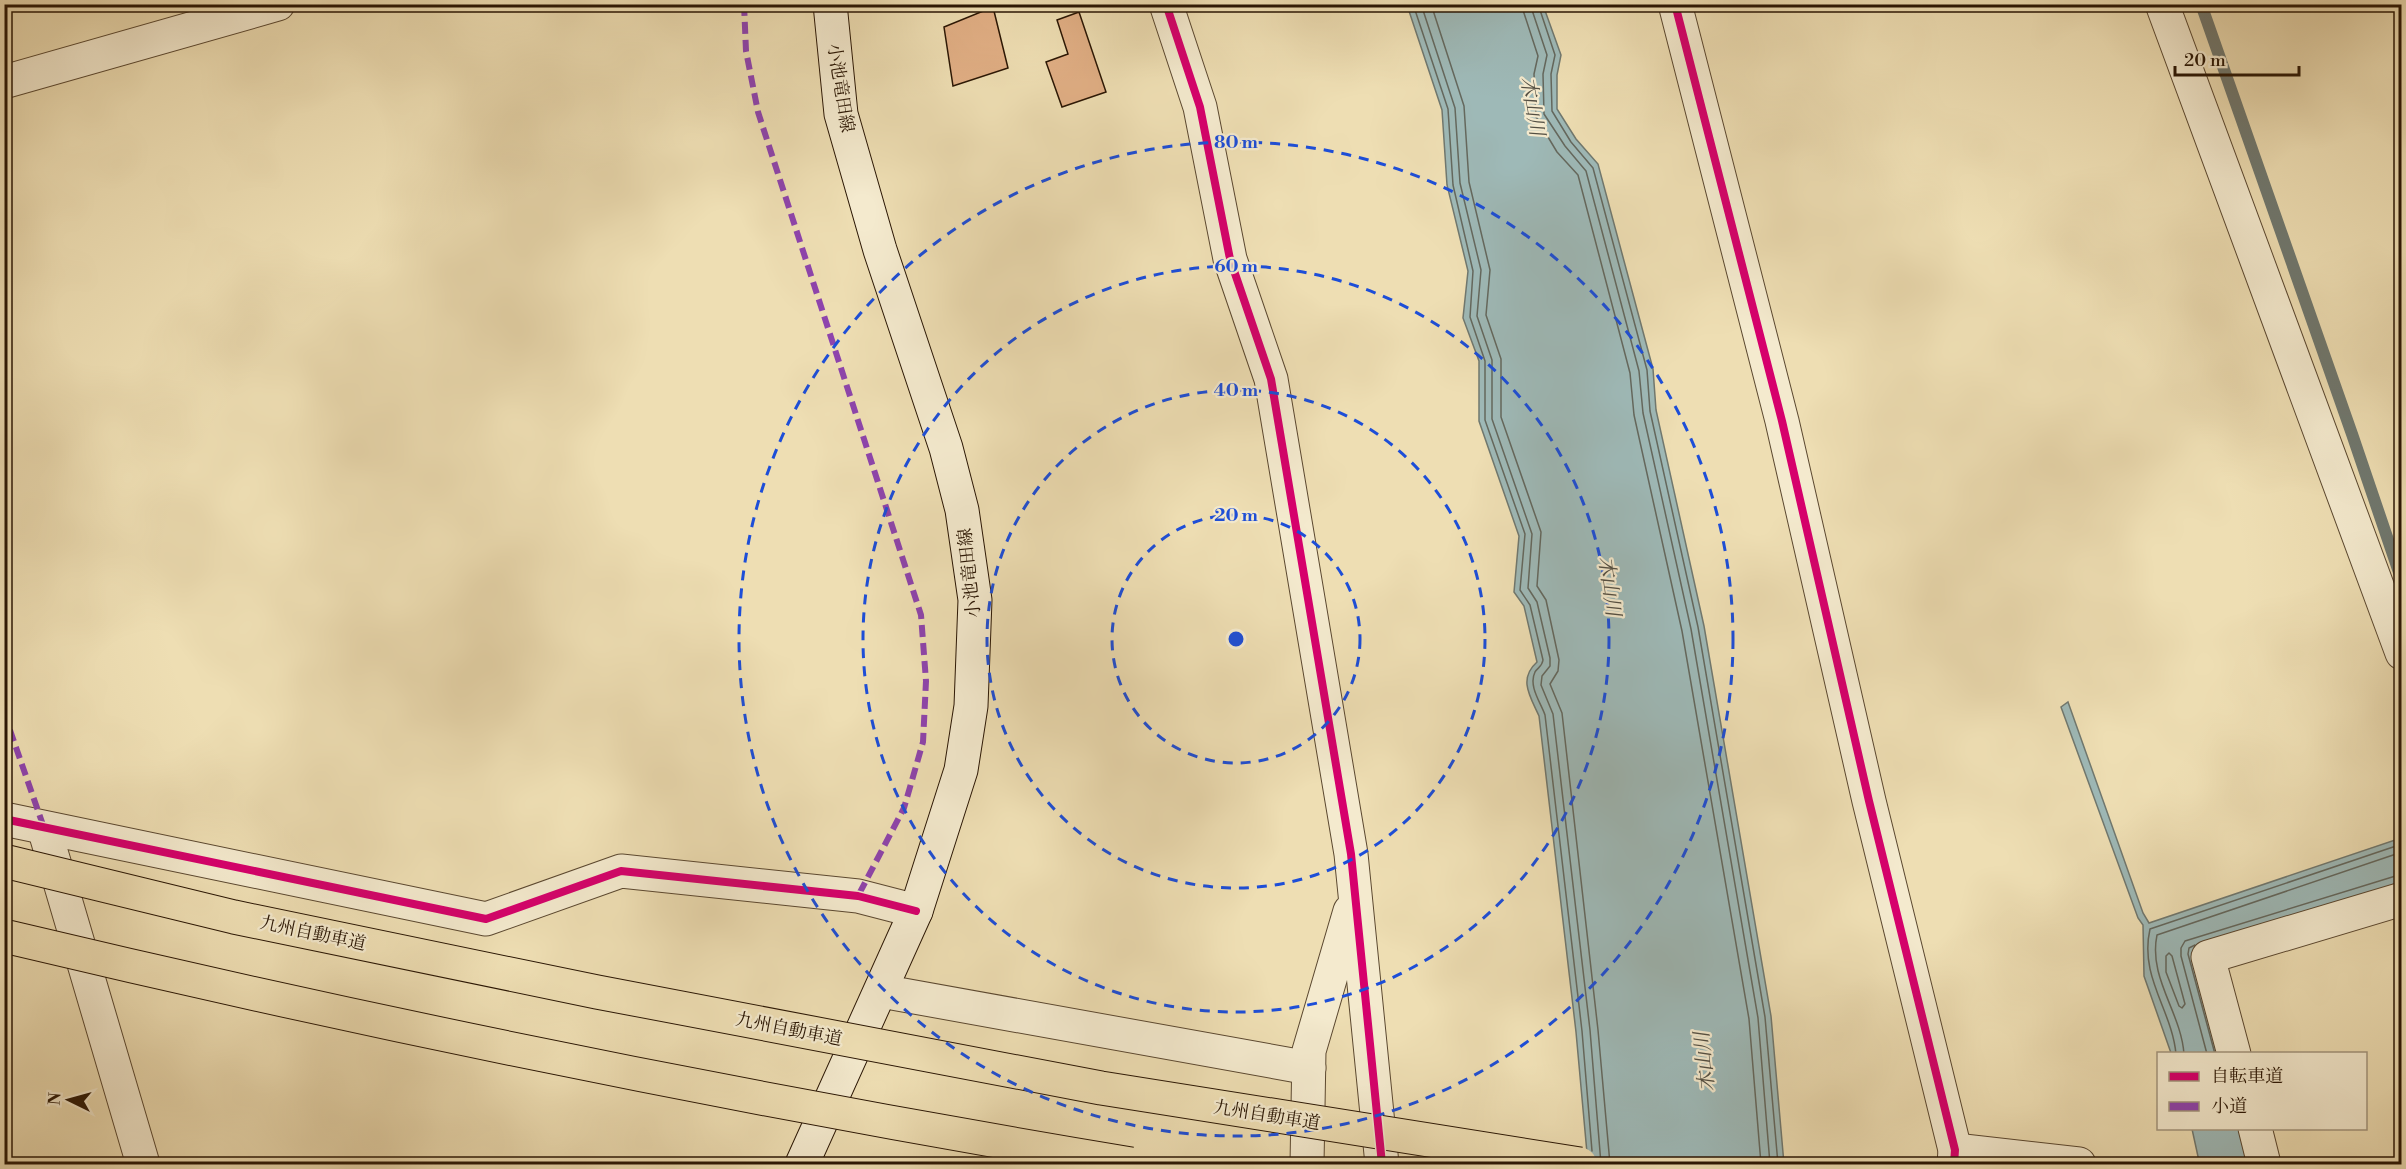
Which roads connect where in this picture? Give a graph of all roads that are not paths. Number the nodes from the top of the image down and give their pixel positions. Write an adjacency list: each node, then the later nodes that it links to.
1 (278, 4): 6 (street)
2 (830, 4): 13 (street, 小池竜田線)
3 (1166, 4): 11 (street)
4 (1675, 4): 19 (street)
5 (2162, 4): 7 (street)
6 (4, 82)
7 (2402, 653)
8 (4, 819): 9 (street)
9 (44, 828): 13 (street); 20 (street)
10 (4, 861): 25 (highway, 九州自動車道, bridge)
11 (1355, 894): 17 (street); 24 (street)
12 (2402, 899): 16 (street)
13 (916, 911): 15 (street, 小池竜田線)
14 (4, 936): 22 (highway, bridge)
15 (881, 991): 17 (street); 21 (street, 小池竜田線)
16 (2234, 1052)
17 (1309, 1068): 23 (street)
18 (2256, 1130): 27 (street)
19 (1955, 1157): 26 (street)
20 (143, 1164)
21 (802, 1164)
22 (1131, 1164)
23 (1307, 1164)
24 (1382, 1164)
25 (1580, 1164)
26 (2079, 1164)
27 (2264, 1164)

